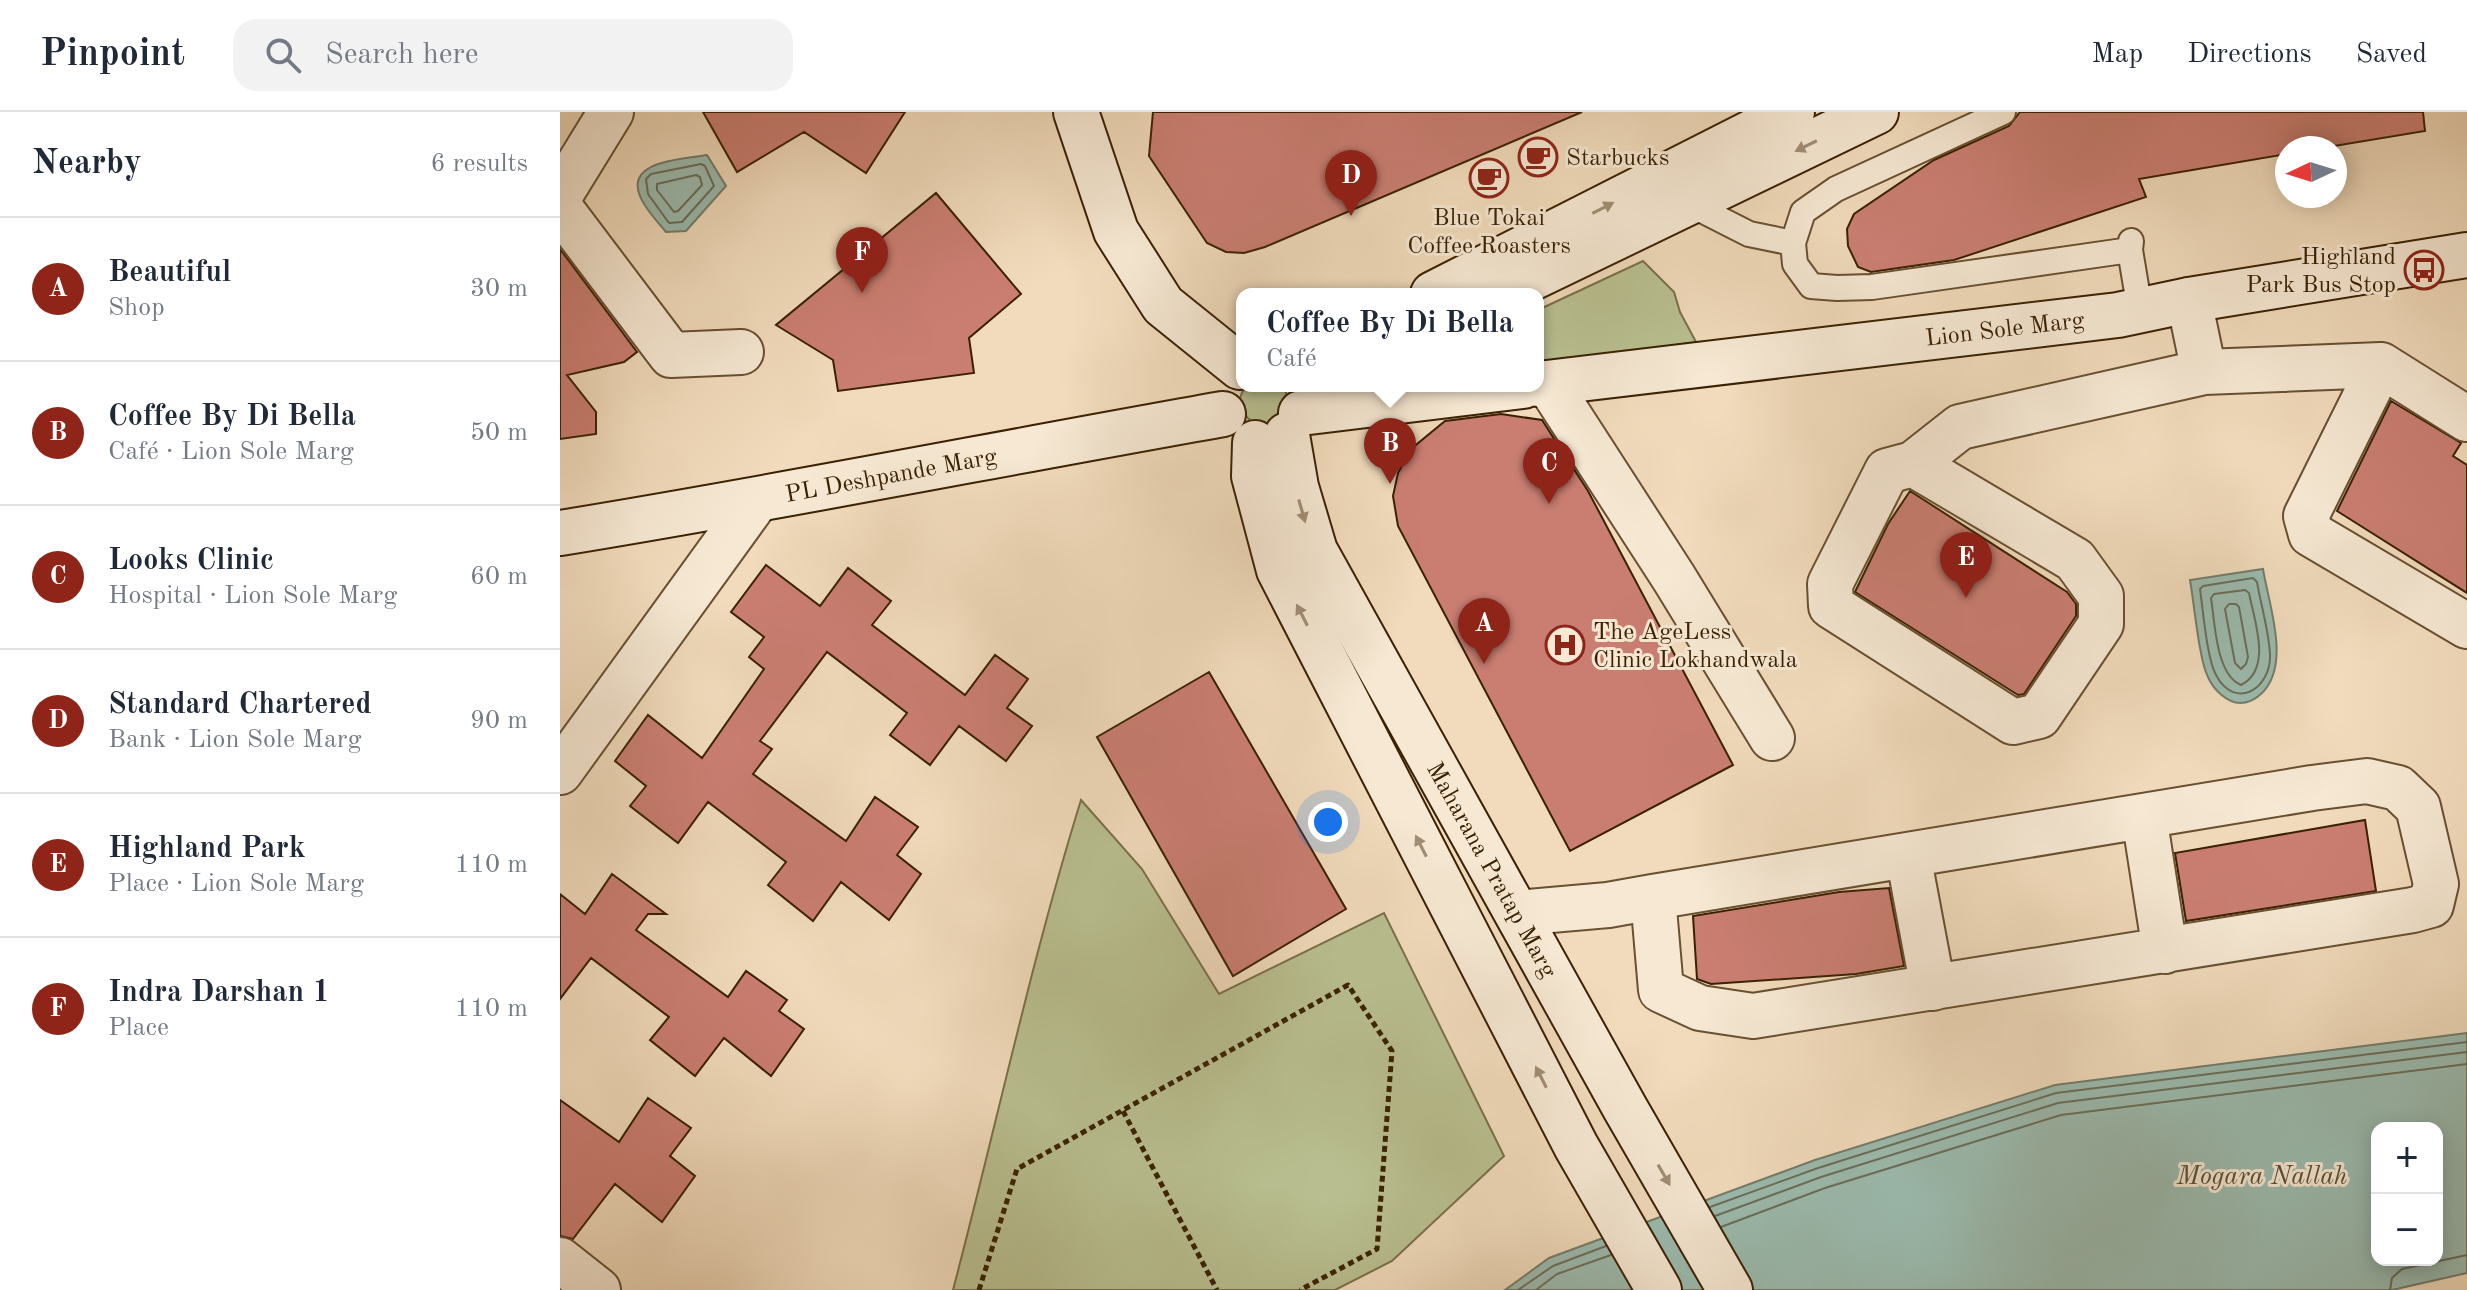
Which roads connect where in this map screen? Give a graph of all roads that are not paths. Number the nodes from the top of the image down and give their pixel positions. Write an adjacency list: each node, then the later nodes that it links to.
1 (611, 112): 6 (street)
2 (1076, 112): 16 (street)
3 (1792, 112): 11 (street, one-way to 3)
4 (1876, 112): 7 (street, one-way to 7)
5 (2003, 112): 9 (lane)
6 (560, 195)
7 (1688, 203): 9 (lane); 12 (street)
8 (560, 208): 15 (street)
9 (1793, 243): 14 (lane)
10 (2467, 255): 13 (street, Lion Sole Marg)
11 (1445, 288)
12 (1511, 288)
13 (2189, 300): 14 (street, Lion Sole Marg); 19 (street)
14 (2140, 310): 20 (street, Lion Sole Marg)
15 (741, 352)
16 (1236, 362)
17 (2381, 365): 19 (street); 25 (street); 29 (street)
18 (1236, 371): 24 (street)
19 (2204, 372): 26 (street)
20 (1544, 383)
21 (1454, 392): 23 (street, Lion Sole Marg)
22 (1542, 392): 30 (street)
23 (1291, 408): 24 (street); 35 (street, Maharana Pratap Marg, one-way to 35); 40 (street, Maharana Pratap Marg, one-way to 23)
24 (1223, 414): 27 (street, PL Deshpande Marg)
25 (2467, 419)
26 (1913, 464): 26 (street)
27 (756, 501): 28 (street, PL Deshpande Marg); 31 (street)
28 (560, 533)
29 (2467, 626)
30 (1772, 738)
31 (560, 772)
32 (2144, 816): 33 (street); 36 (street); 36 (street)
33 (1908, 855): 34 (street); 37 (street)
34 (1653, 897): 35 (street); 37 (street)
35 (1517, 913): 41 (street, Maharana Pratap Marg, one-way to 41)
36 (2165, 951): 37 (street)
37 (1933, 988)
38 (560, 1260): 39 (street)
39 (598, 1290)
40 (1659, 1290)
41 (1730, 1290)

